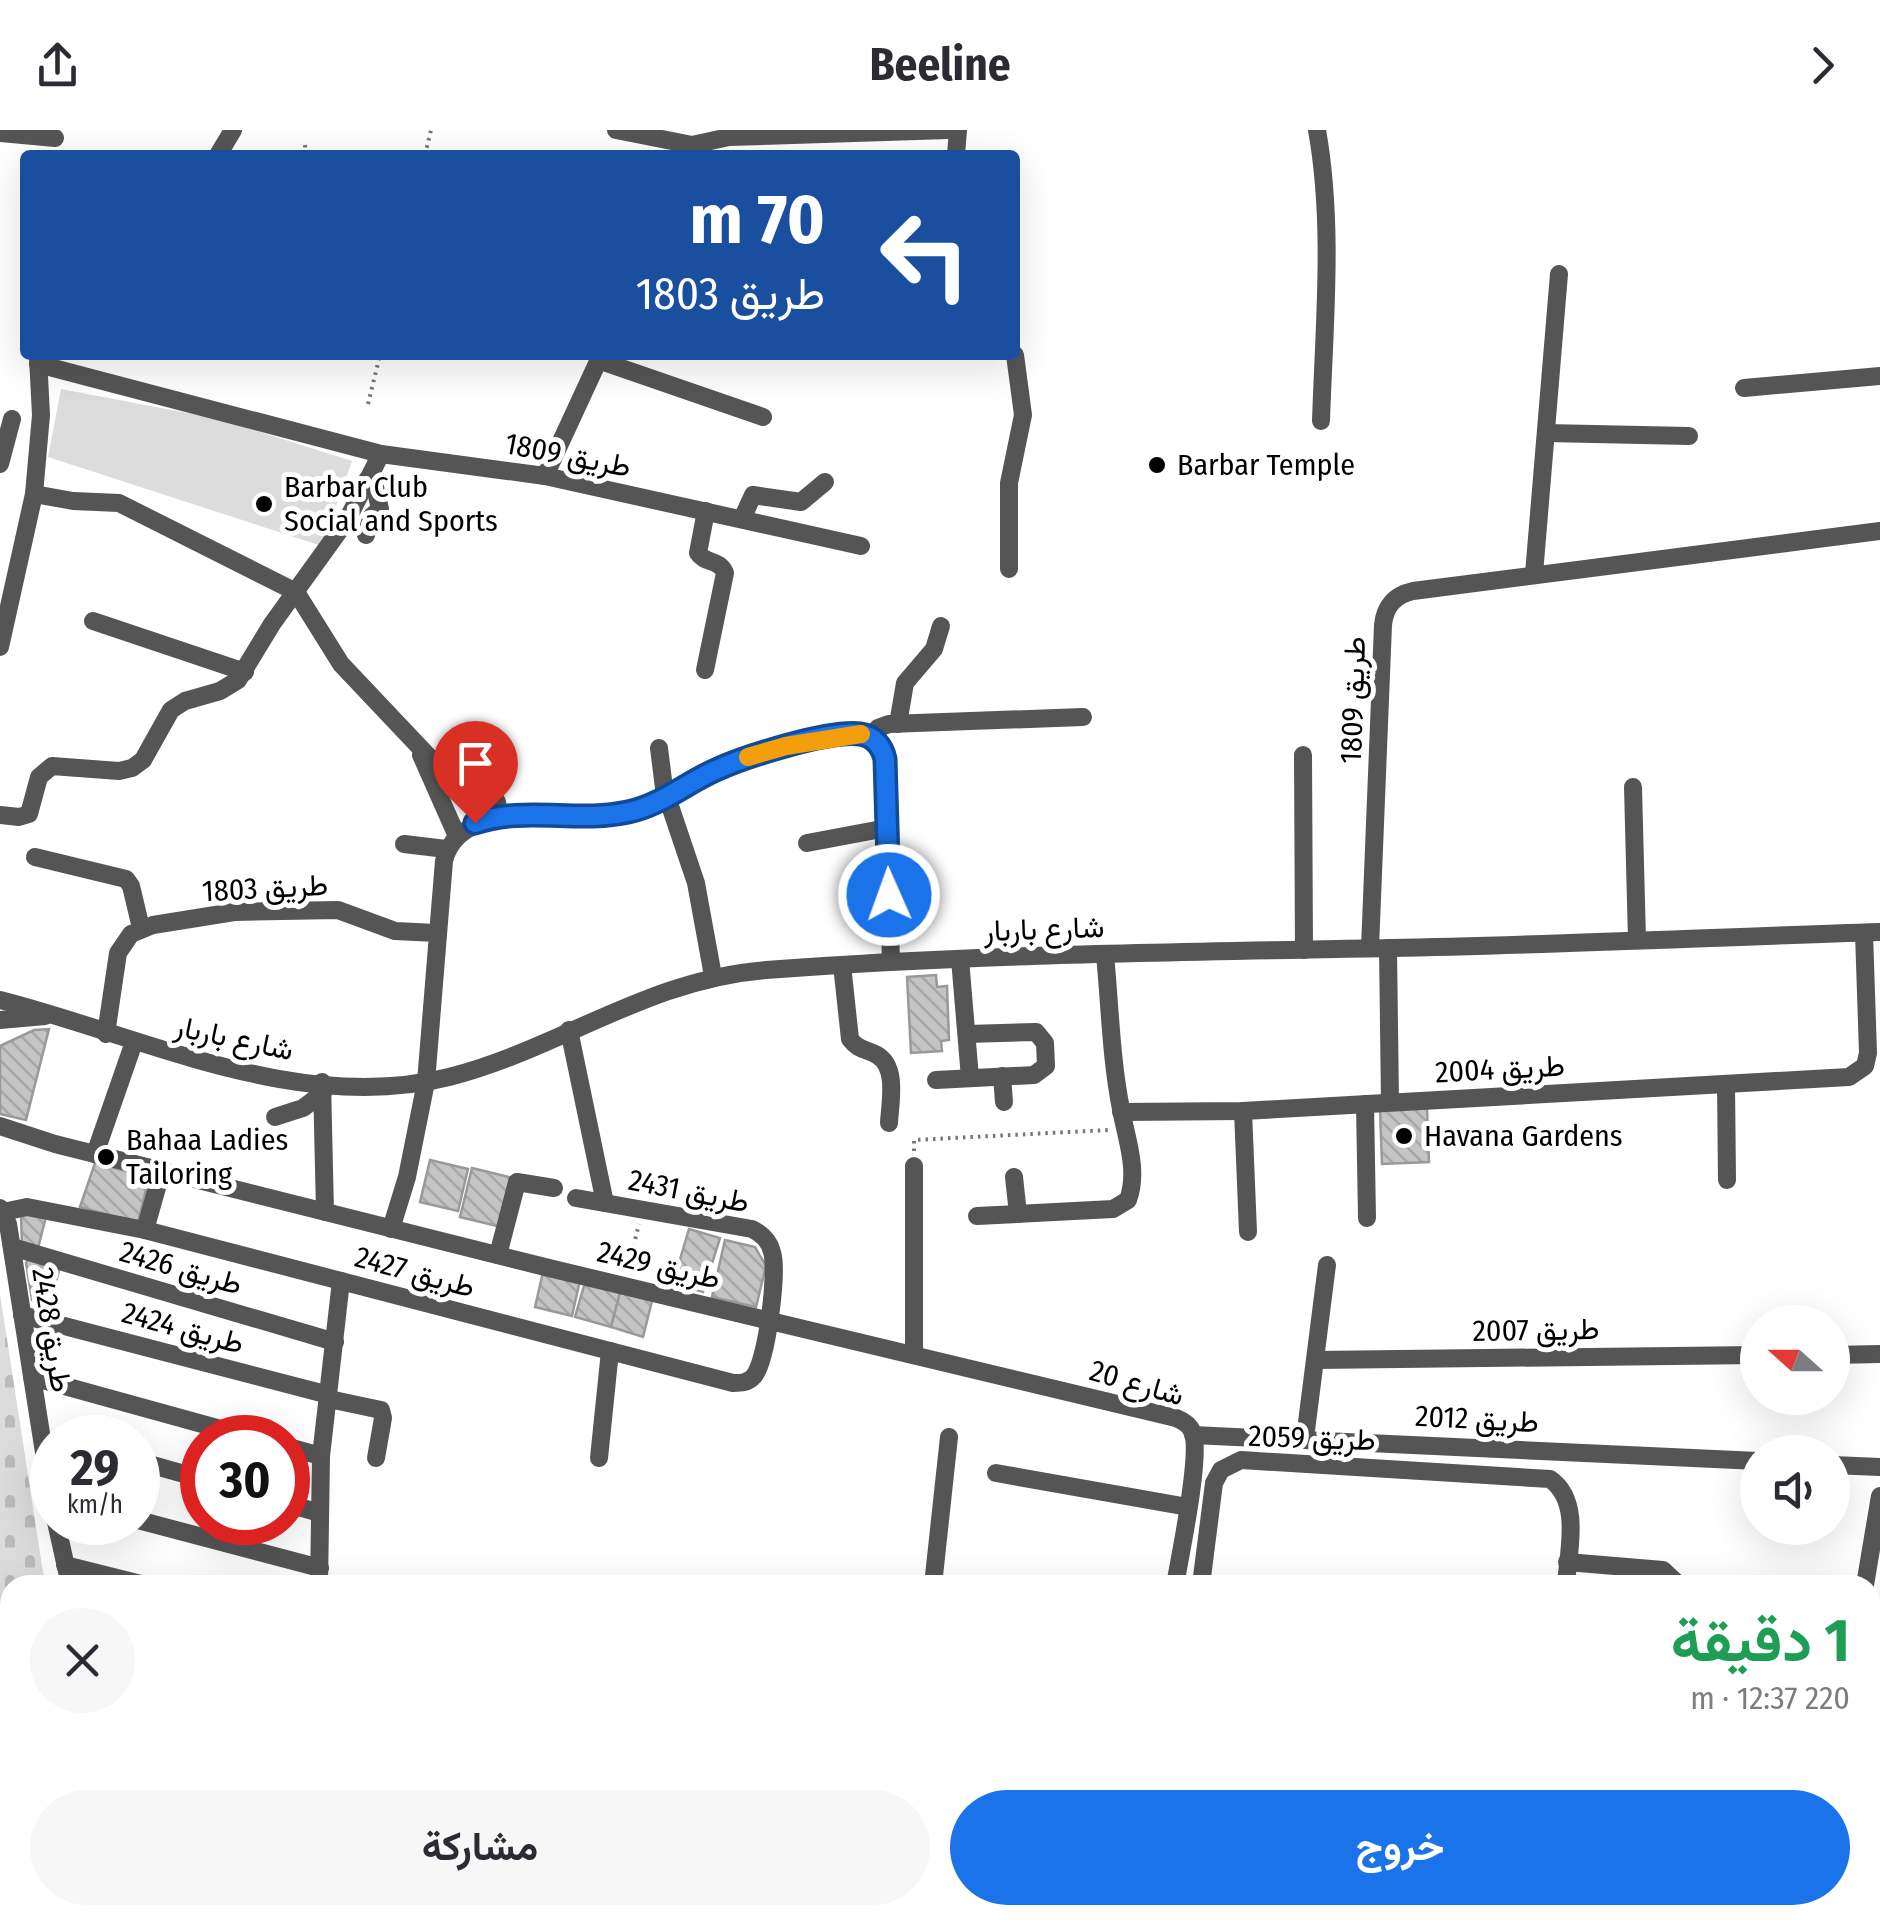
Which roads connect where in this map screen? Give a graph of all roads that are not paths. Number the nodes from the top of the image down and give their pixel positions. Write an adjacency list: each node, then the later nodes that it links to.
1 (616, 130): 7 (street)
2 (948, 130): 5 (street)
3 (1317, 130): 18 (street)
4 (0, 133): 6 (street)
5 (730, 134): 7 (street)
6 (55, 141)
7 (691, 150)
8 (1558, 274): 19 (street)
9 (38, 360): 17 (street); 21 (street, طريق 1809)
10 (599, 360): 23 (street)
11 (606, 360): 16 (street)
12 (1015, 360): 32 (street)
13 (1880, 376): 14 (street)
14 (1744, 388)
15 (4, 415): 17 (street); 22 (street)
16 (763, 417)
17 (40, 419): 26 (street)
18 (1322, 422)
19 (1546, 433): 20 (street); 33 (street)
20 (1689, 436)
21 (382, 454): 23 (street, طريق 1809); 24 (street)
22 (0, 464)
23 (544, 476): 27 (street, طريق 1809)
24 (368, 480): 30 (street); 34 (street)
25 (824, 482): 28 (street)
26 (34, 494): 34 (street); 37 (street)
27 (706, 510): 28 (street, طريق 1809); 38 (street)
28 (742, 519): 31 (street, طريق 1809)
29 (1880, 530): 33 (street, طريق 1809)
30 (366, 535)
31 (861, 546)
32 (1009, 569)
33 (1534, 574): 59 (street, طريق 1809)
34 (296, 592): 39 (street); 43 (street)
35 (93, 621): 39 (street)
36 (942, 626): 41 (street)
37 (0, 647)
38 (705, 670)
39 (244, 672): 48 (street)
40 (1083, 717): 41 (street)
41 (898, 724): 42 (street)
42 (870, 737): 47 (street); 50 (street)
43 (412, 741): 49 (street); 51 (street)
44 (659, 748): 47 (street)
45 (1303, 755): 60 (street)
46 (1633, 787): 58 (street)
47 (667, 798): 49 (street); 65 (street)
48 (0, 815)
49 (500, 817): 51 (street)
50 (887, 828): 52 (street); 63 (street)
51 (452, 843): 53 (street); 56 (street)
52 (807, 843)
53 (404, 844)
54 (34, 857): 55 (street)
55 (147, 926): 56 (street, طريق 1803); 70 (street)
56 (436, 933): 76 (street)
57 (1872, 933): 58 (street, شارع باربار); 77 (street, طريق 2004)
58 (1637, 940): 59 (street, شارع باربار)
59 (1379, 948): 60 (street, شارع باربار); 80 (street, طريق 1809)
60 (1304, 950): 61 (street, شارع باربار)
61 (1105, 955): 62 (street, شارع باربار); 84 (street)
62 (960, 959): 63 (street, شارع باربار); 71 (street)
63 (891, 962): 64 (street, شارع باربار)
64 (842, 965): 65 (street, شارع باربار); 85 (street)
65 (713, 976): 69 (street, شارع باربار)
66 (0, 1000): 67 (street, شارع باربار)
67 (60, 1015): 68 (street, شارع باربار); 70 (street, شارع باربار)
68 (0, 1020)
69 (569, 1030): 76 (street, شارع باربار); 94 (street)
70 (106, 1034): 72 (street, شارع باربار)
71 (966, 1034): 73 (street); 74 (street)
72 (134, 1042): 78 (street, شارع باربار); 87 (street)
73 (1002, 1076): 74 (street); 79 (street)
74 (970, 1078): 75 (street)
75 (936, 1080)
76 (426, 1082): 78 (street, شارع باربار); 100 (street)
77 (1726, 1084): 80 (street, طريق 2004); 91 (street)
78 (322, 1088): 83 (street); 95 (street)
79 (1004, 1102)
80 (1390, 1102): 81 (street, طريق 2004)
81 (1365, 1104): 82 (street, طريق 2004); 99 (street)
82 (1242, 1111): 84 (street, طريق 2004); 102 (street)
83 (275, 1117)
84 (1124, 1121): 96 (street)
85 (890, 1124)
86 (0, 1126): 87 (street, طريق 2429)
87 (95, 1154): 89 (street, طريق 2429)
88 (914, 1166): 111 (street)
89 (162, 1170): 95 (street, طريق 2429); 101 (street)
90 (1014, 1177): 96 (street)
91 (1727, 1180)
92 (554, 1188): 104 (street)
93 (576, 1198): 94 (street, طريق 2431)
94 (605, 1203): 108 (street, طريق 2431)
95 (326, 1212): 100 (street, طريق 2429)
96 (1018, 1214): 98 (street)
97 (4, 1215): 101 (street, طريق 2427); 103 (street, طريق 2428)
98 (976, 1216)
99 (1366, 1218)
100 (392, 1229): 104 (street, طريق 2429)
101 (145, 1230): 106 (street, طريق 2427)
102 (1248, 1232)
103 (12, 1247): 107 (street, طريق 2428); 109 (street, طريق 2426)
104 (498, 1255): 108 (street, طريق 2429)
105 (1327, 1265): 115 (street)
106 (341, 1281): 109 (street); 110 (street, طريق 2427)
107 (22, 1315): 116 (street, طريق 2428); 117 (street, طريق 2424)
108 (770, 1320): 110 (street, طريق 2427); 111 (street, طريق 2429)
109 (335, 1342): 117 (street)
110 (610, 1351): 126 (street)
111 (914, 1354): 120 (street, شارع 20)
112 (1850, 1354): 113 (street)
113 (1880, 1354)
114 (1740, 1355): 115 (street, طريق 2007)
115 (1315, 1360): 122 (street)
116 (32, 1378): 118 (street, طريق 2428); 119 (street)
117 (329, 1397): 124 (street); 125 (street, طريق 2424)
118 (42, 1415)
119 (180, 1418)
120 (1193, 1434): 122 (street, طريق 2012); 132 (street, شارع 20)
121 (948, 1437): 143 (street)
122 (1305, 1438): 127 (street, طريق 2012)
123 (310, 1453): 124 (street)
124 (322, 1456): 134 (street)
125 (376, 1458)
126 (599, 1458)
127 (1740, 1460)
128 (1850, 1466): 129 (street)
129 (1880, 1468)
130 (996, 1474): 132 (street)
131 (1880, 1496): 148 (street)
132 (1188, 1506): 144 (street, شارع 20)
133 (310, 1510): 134 (street)
134 (320, 1513): 142 (street)
135 (160, 1527): 141 (street)
136 (61, 1545): 138 (street)
137 (1567, 1562): 145 (street, طريق 2059); 146 (street, طريق 2059); 147 (street)
138 (65, 1564): 139 (street); 140 (street)
139 (68, 1575)
140 (107, 1575)
141 (314, 1575)
142 (320, 1575)
143 (933, 1575)
144 (1177, 1575)
145 (1202, 1575)
146 (1566, 1575)
147 (1668, 1575)
148 (1868, 1575)

